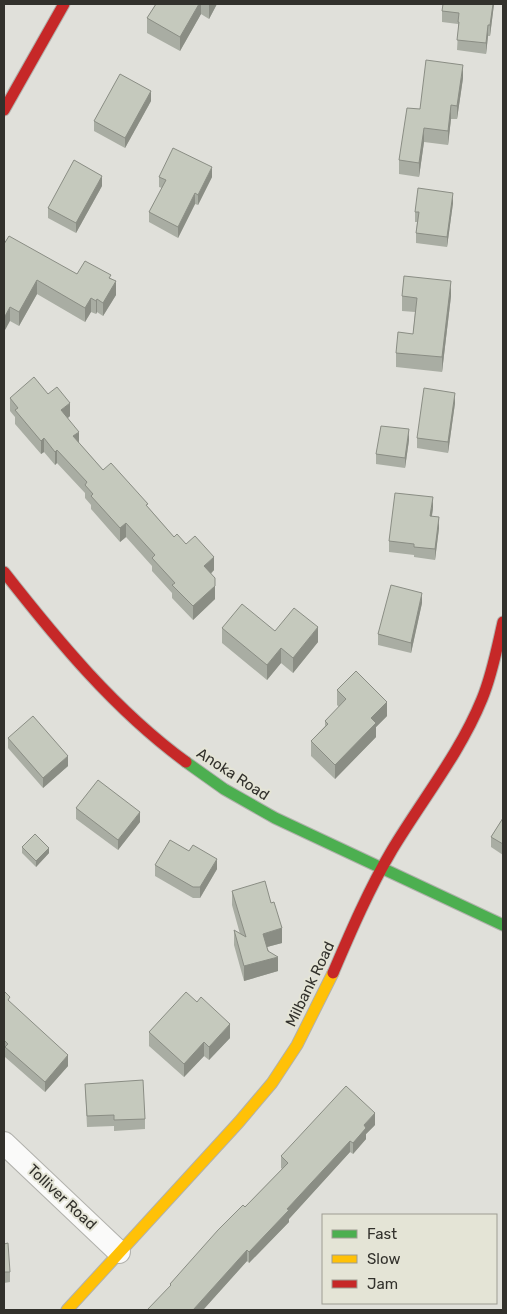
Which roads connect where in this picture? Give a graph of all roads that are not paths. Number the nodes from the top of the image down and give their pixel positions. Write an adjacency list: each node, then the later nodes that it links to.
1 (64, 4): 2 (street)
2 (4, 110)
3 (4, 572): 5 (street, Anoka Road)
4 (503, 622): 5 (street, Milbank Road)
5 (381, 868): 6 (street, Anoka Road); 8 (street, Milbank Road)
6 (503, 925)
7 (4, 1143): 8 (street, Tolliver Road)
8 (119, 1252): 9 (street, Milbank Road)
9 (67, 1310)

